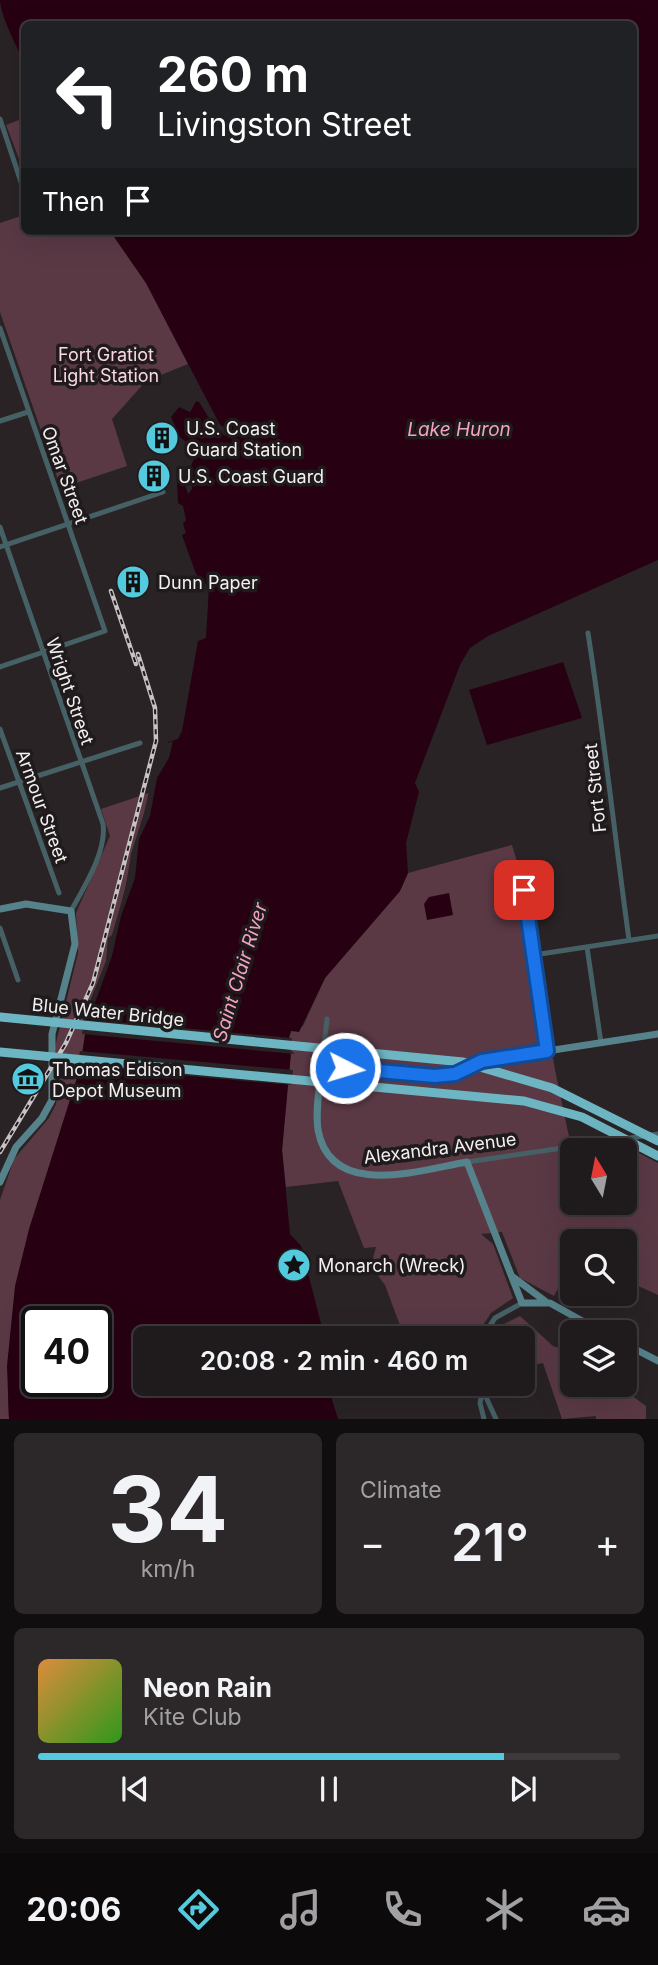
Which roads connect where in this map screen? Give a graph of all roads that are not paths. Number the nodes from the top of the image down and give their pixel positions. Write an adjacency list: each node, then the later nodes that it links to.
1 (0, 119): 2 (street)
2 (1, 131): 3 (street)
3 (21, 183)
4 (0, 328): 5 (street, Omar Street)
5 (28, 412): 6 (street); 8 (street, Omar Street)
6 (0, 421)
7 (163, 492): 8 (street)
8 (68, 526): 10 (street); 12 (street, Omar Street)
9 (0, 527): 10 (street, Wright Street)
10 (3, 545): 12 (street, Wright Street)
11 (588, 633): 25 (street, Fort Street)
12 (42, 652): 13 (street); 16 (street, Wright Street)
13 (0, 667)
14 (0, 729): 17 (street, Armour Street)
15 (141, 743): 16 (street)
16 (80, 761): 17 (street); 22 (street, Wright Street)
17 (18, 781): 18 (street); 20 (street, Armour Street)
18 (0, 788)
19 (524, 890): 27 (street)
20 (58, 893)
21 (0, 909): 22 (street)
22 (71, 911): 40 (street)
23 (0, 928): 28 (street)
24 (658, 936): 25 (street)
25 (629, 940): 26 (street)
26 (587, 947): 27 (street); 32 (street)
27 (534, 955): 33 (street)
28 (18, 980)
29 (0, 1017): 37 (highway, Blue Water Bridge, bridge)
30 (327, 1019): 35 (street, Alexandra Avenue)
31 (658, 1034): 32 (street)
32 (601, 1043): 33 (street)
33 (547, 1051): 35 (street)
34 (0, 1052): 38 (highway, bridge)
35 (322, 1065): 39 (street, Alexandra Avenue)
36 (658, 1134): 39 (street, Alexandra Avenue)
37 (658, 1140)
38 (658, 1156)
39 (467, 1162): 41 (street)
40 (0, 1182)
41 (512, 1277): 42 (street); 43 (street)
42 (522, 1303): 43 (street); 45 (street)
43 (550, 1303): 44 (street)
44 (580, 1320)
45 (490, 1326)
46 (637, 1350): 47 (street)
47 (658, 1361)
48 (482, 1396): 50 (street)
49 (484, 1396): 51 (street)
50 (484, 1419)
51 (496, 1419)

